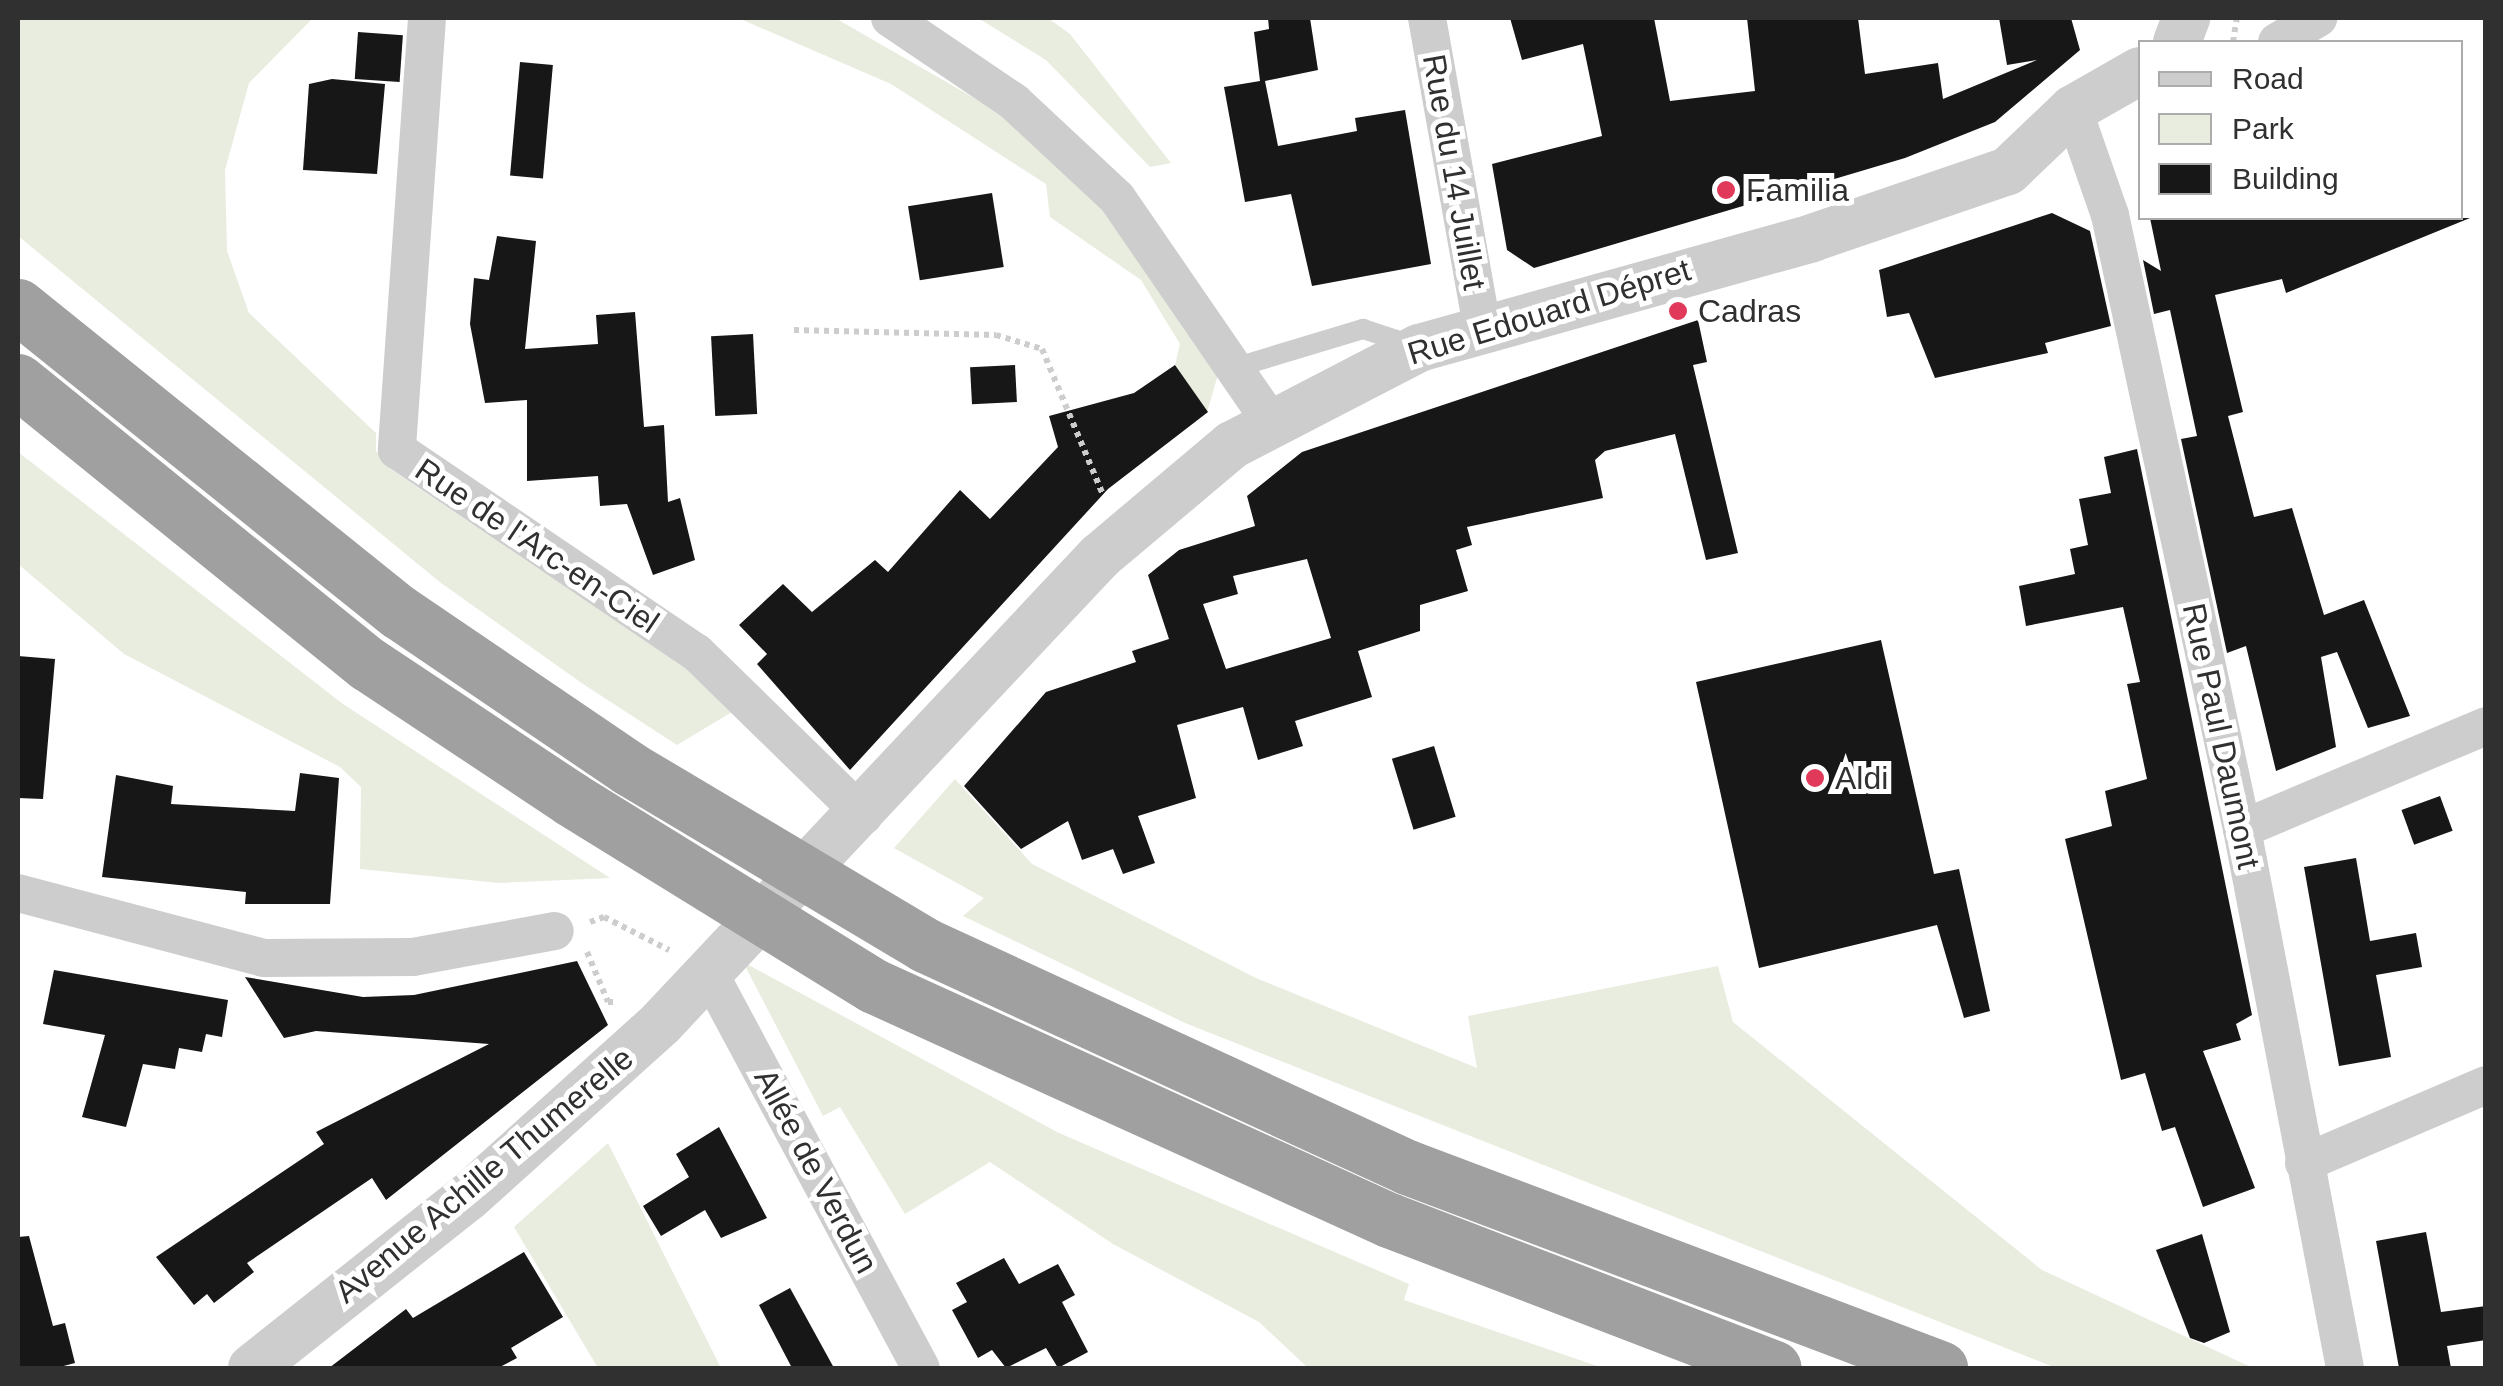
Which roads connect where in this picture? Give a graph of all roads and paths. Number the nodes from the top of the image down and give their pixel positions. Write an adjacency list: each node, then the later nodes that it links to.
1 (427, 18): 17 (street, Rue de l'Arc-en-Ciel)
2 (890, 18): 12 (street)
3 (1427, 18): 9 (street, Rue du 14 Juillet)
4 (2318, 18): 5 (street)
5 (2280, 40)
6 (2138, 72): 7 (street, Rue Edouard Dépret)
7 (2074, 109): 9 (street, Rue Edouard Dépret); 18 (street, Rue Paul Daumont)
8 (18, 306): 28 (highway, bridge)
9 (1482, 326): 11 (street, Rue Edouard Dépret)
10 (794, 330): 15 (path)
11 (1418, 348): 12 (lane); 14 (street, Rue Edouard Dépret)
12 (1238, 367): 14 (street)
13 (18, 381): 27 (highway, bridge)
14 (1270, 421): 15 (street, Rue Edouard Dépret)
15 (1130, 526): 17 (street, Rue Edouard Dépret)
16 (2486, 726): 18 (street)
17 (864, 816): 21 (street, Avenue Achille Thumerelle)
18 (2242, 829): 24 (street, Rue Paul Daumont)
19 (18, 893): 20 (street)
20 (566, 929): 21 (path); 22 (path)
21 (710, 974): 22 (street, Avenue Achille Thumerelle); 26 (street, Allée de Verdun)
22 (661, 1023): 25 (street, Avenue Achille Thumerelle)
23 (2486, 1084): 24 (street)
24 (2304, 1163): 29 (street, Rue Paul Daumont)
25 (252, 1368)
26 (921, 1368)
27 (1774, 1368)
28 (1940, 1368)
29 (2345, 1368)

